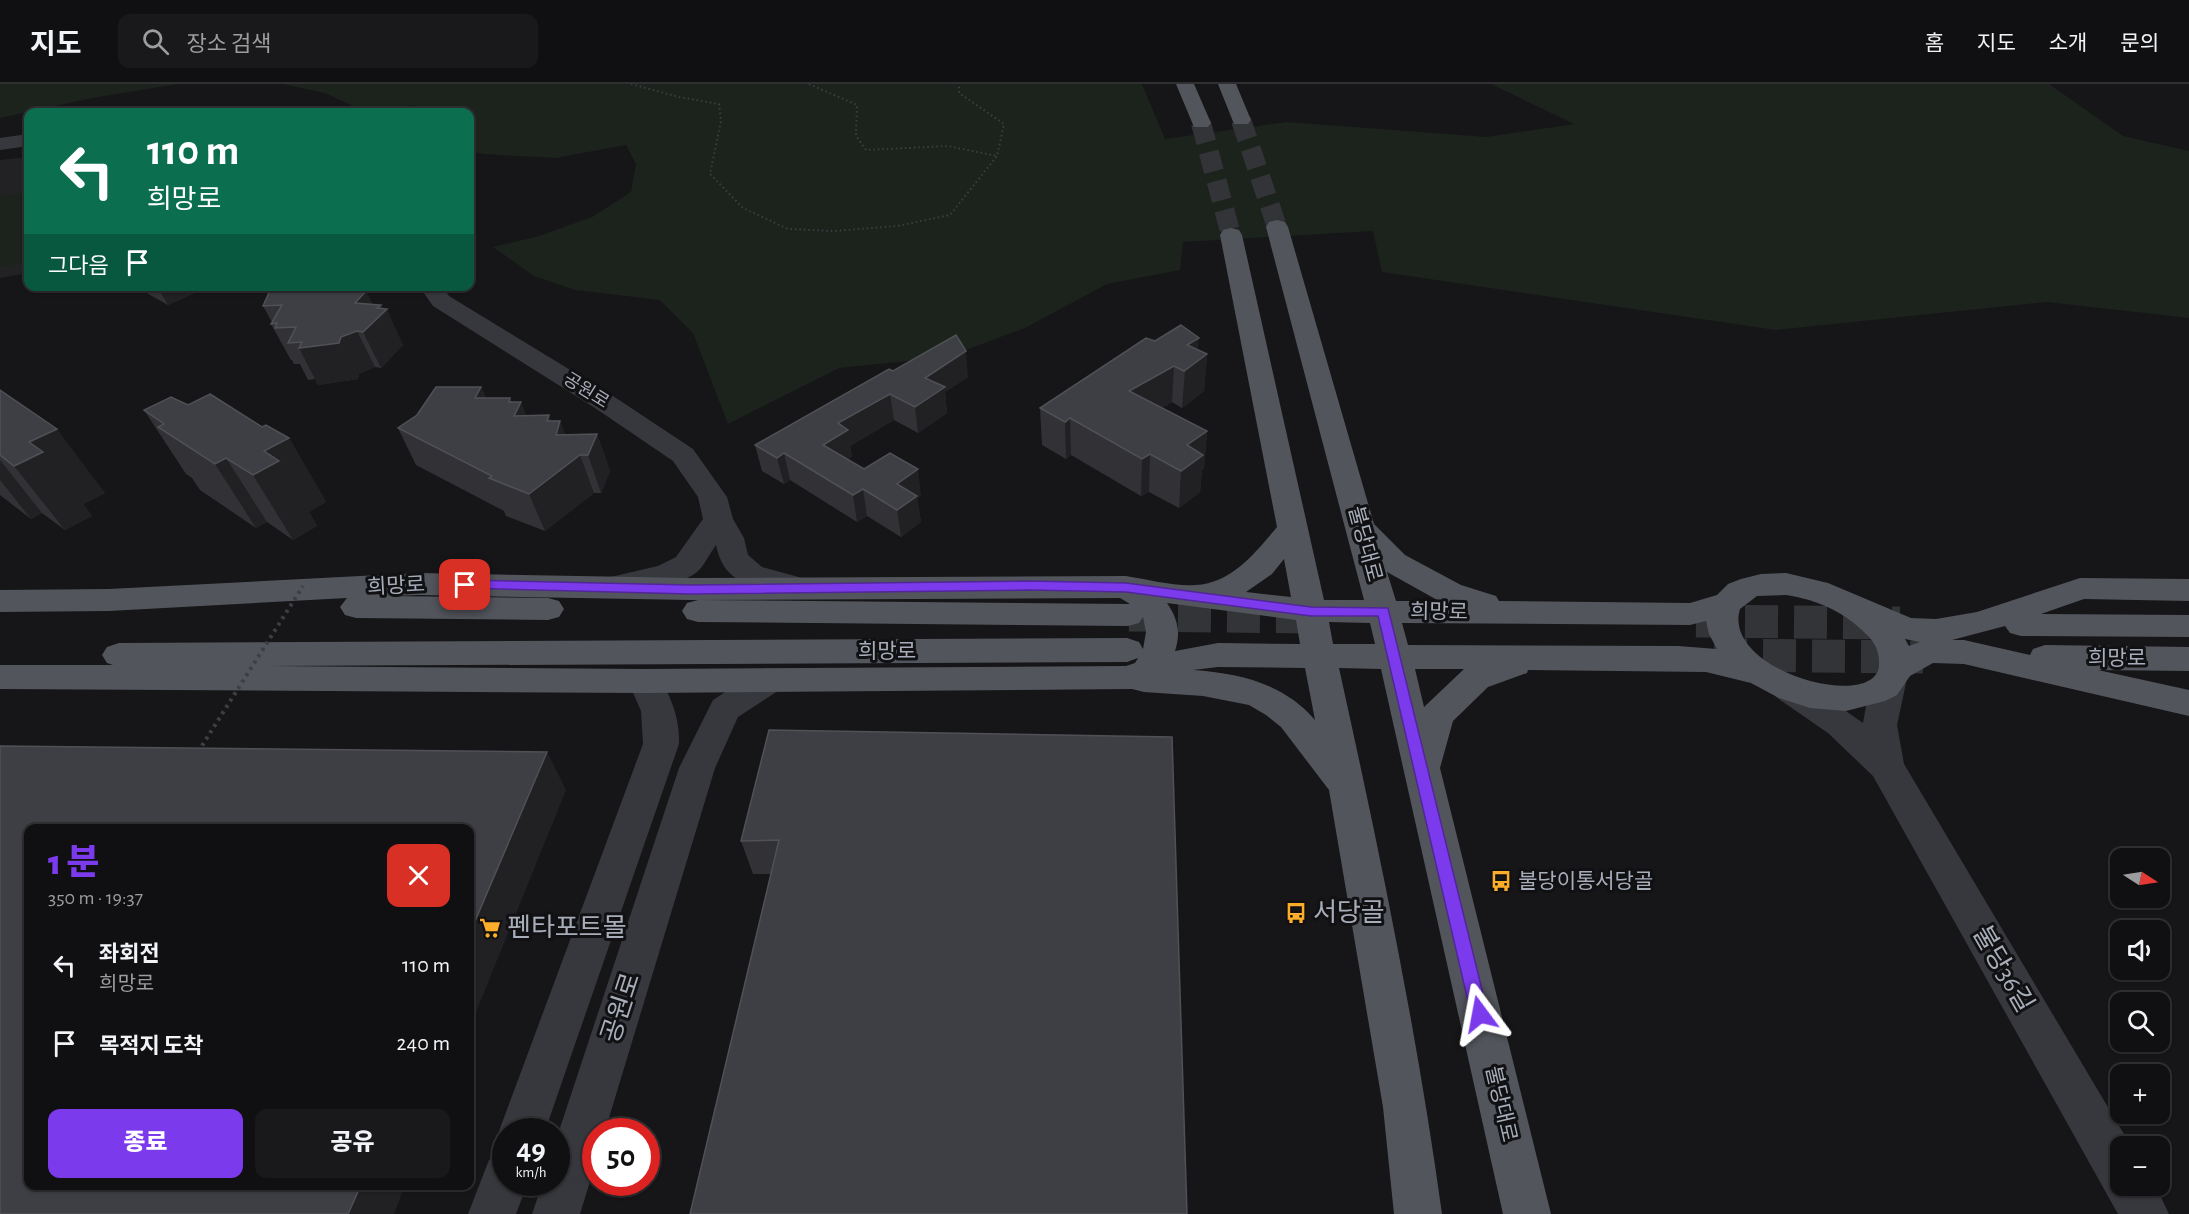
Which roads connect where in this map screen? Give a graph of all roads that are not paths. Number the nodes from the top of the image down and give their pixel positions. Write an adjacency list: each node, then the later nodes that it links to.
1 (1185, 84): 4 (main road)
2 (1227, 84): 3 (main road)
3 (1241, 120)
4 (1201, 123)
5 (24, 141): 6 (street)
6 (0, 144)
7 (1277, 227): 12 (main road, 불당대로)
8 (1231, 235): 11 (main road)
9 (434, 291): 10 (street, 공원로)
10 (718, 519): 13 (street, 공원로); 14 (street)
11 (1293, 528): 16 (main road); 21 (main road)
12 (1360, 528): 22 (main road, 불당대로); 24 (main road)
13 (795, 587): 14 (main road, 희망로); 19 (main road, 희망로)
14 (608, 588): 18 (main road, 희망로)
15 (2189, 590): 23 (main road)
16 (1192, 597): 19 (main road, 희망로); 21 (main road, 희망로)
17 (0, 600): 18 (main road, 희망로)
18 (109, 600): 19 (main road)
19 (1127, 601): 33 (main road)
20 (1726, 603): 23 (main road); 24 (main road, 희망로); 38 (main road)
21 (1311, 611): 22 (main road, 희망로); 28 (main road)
22 (1383, 612): 24 (main road, 희망로); 29 (main road, 불당대로)
23 (1863, 612): 34 (main road)
24 (1515, 613)
25 (2021, 625): 26 (main road)
26 (2189, 626)
27 (0, 656): 33 (main road, 희망로)
28 (1320, 656): 29 (main road, 희망로); 33 (main road, 희망로); 42 (main road)
29 (1395, 656): 30 (main road, 희망로); 41 (main road, 불당대로)
30 (1533, 657): 38 (main road, 희망로); 41 (main road)
31 (2045, 657): 32 (main road, 희망로)
32 (2189, 659)
33 (1133, 667): 36 (main road, 희망로); 42 (main road, 희망로)
34 (1893, 676): 38 (main road); 39 (main road); 40 (street, 불당36길)
35 (0, 677): 37 (main road, 희망로)
36 (769, 680): 37 (main road, 희망로); 48 (street, 공원로)
37 (645, 681): 43 (street)
38 (1775, 681): 40 (street, 불당36길)
39 (2189, 703)
40 (1886, 766): 44 (street, 불당36길)
41 (1422, 769): 50 (main road, 불당대로)
42 (1347, 787): 49 (main road)
43 (527, 1118)
44 (2110, 1154)
45 (499, 1196): 47 (street)
46 (2134, 1196): 51 (street)
47 (492, 1214)
48 (556, 1214)
49 (1418, 1214)
50 (1527, 1214)
51 (2145, 1214)

